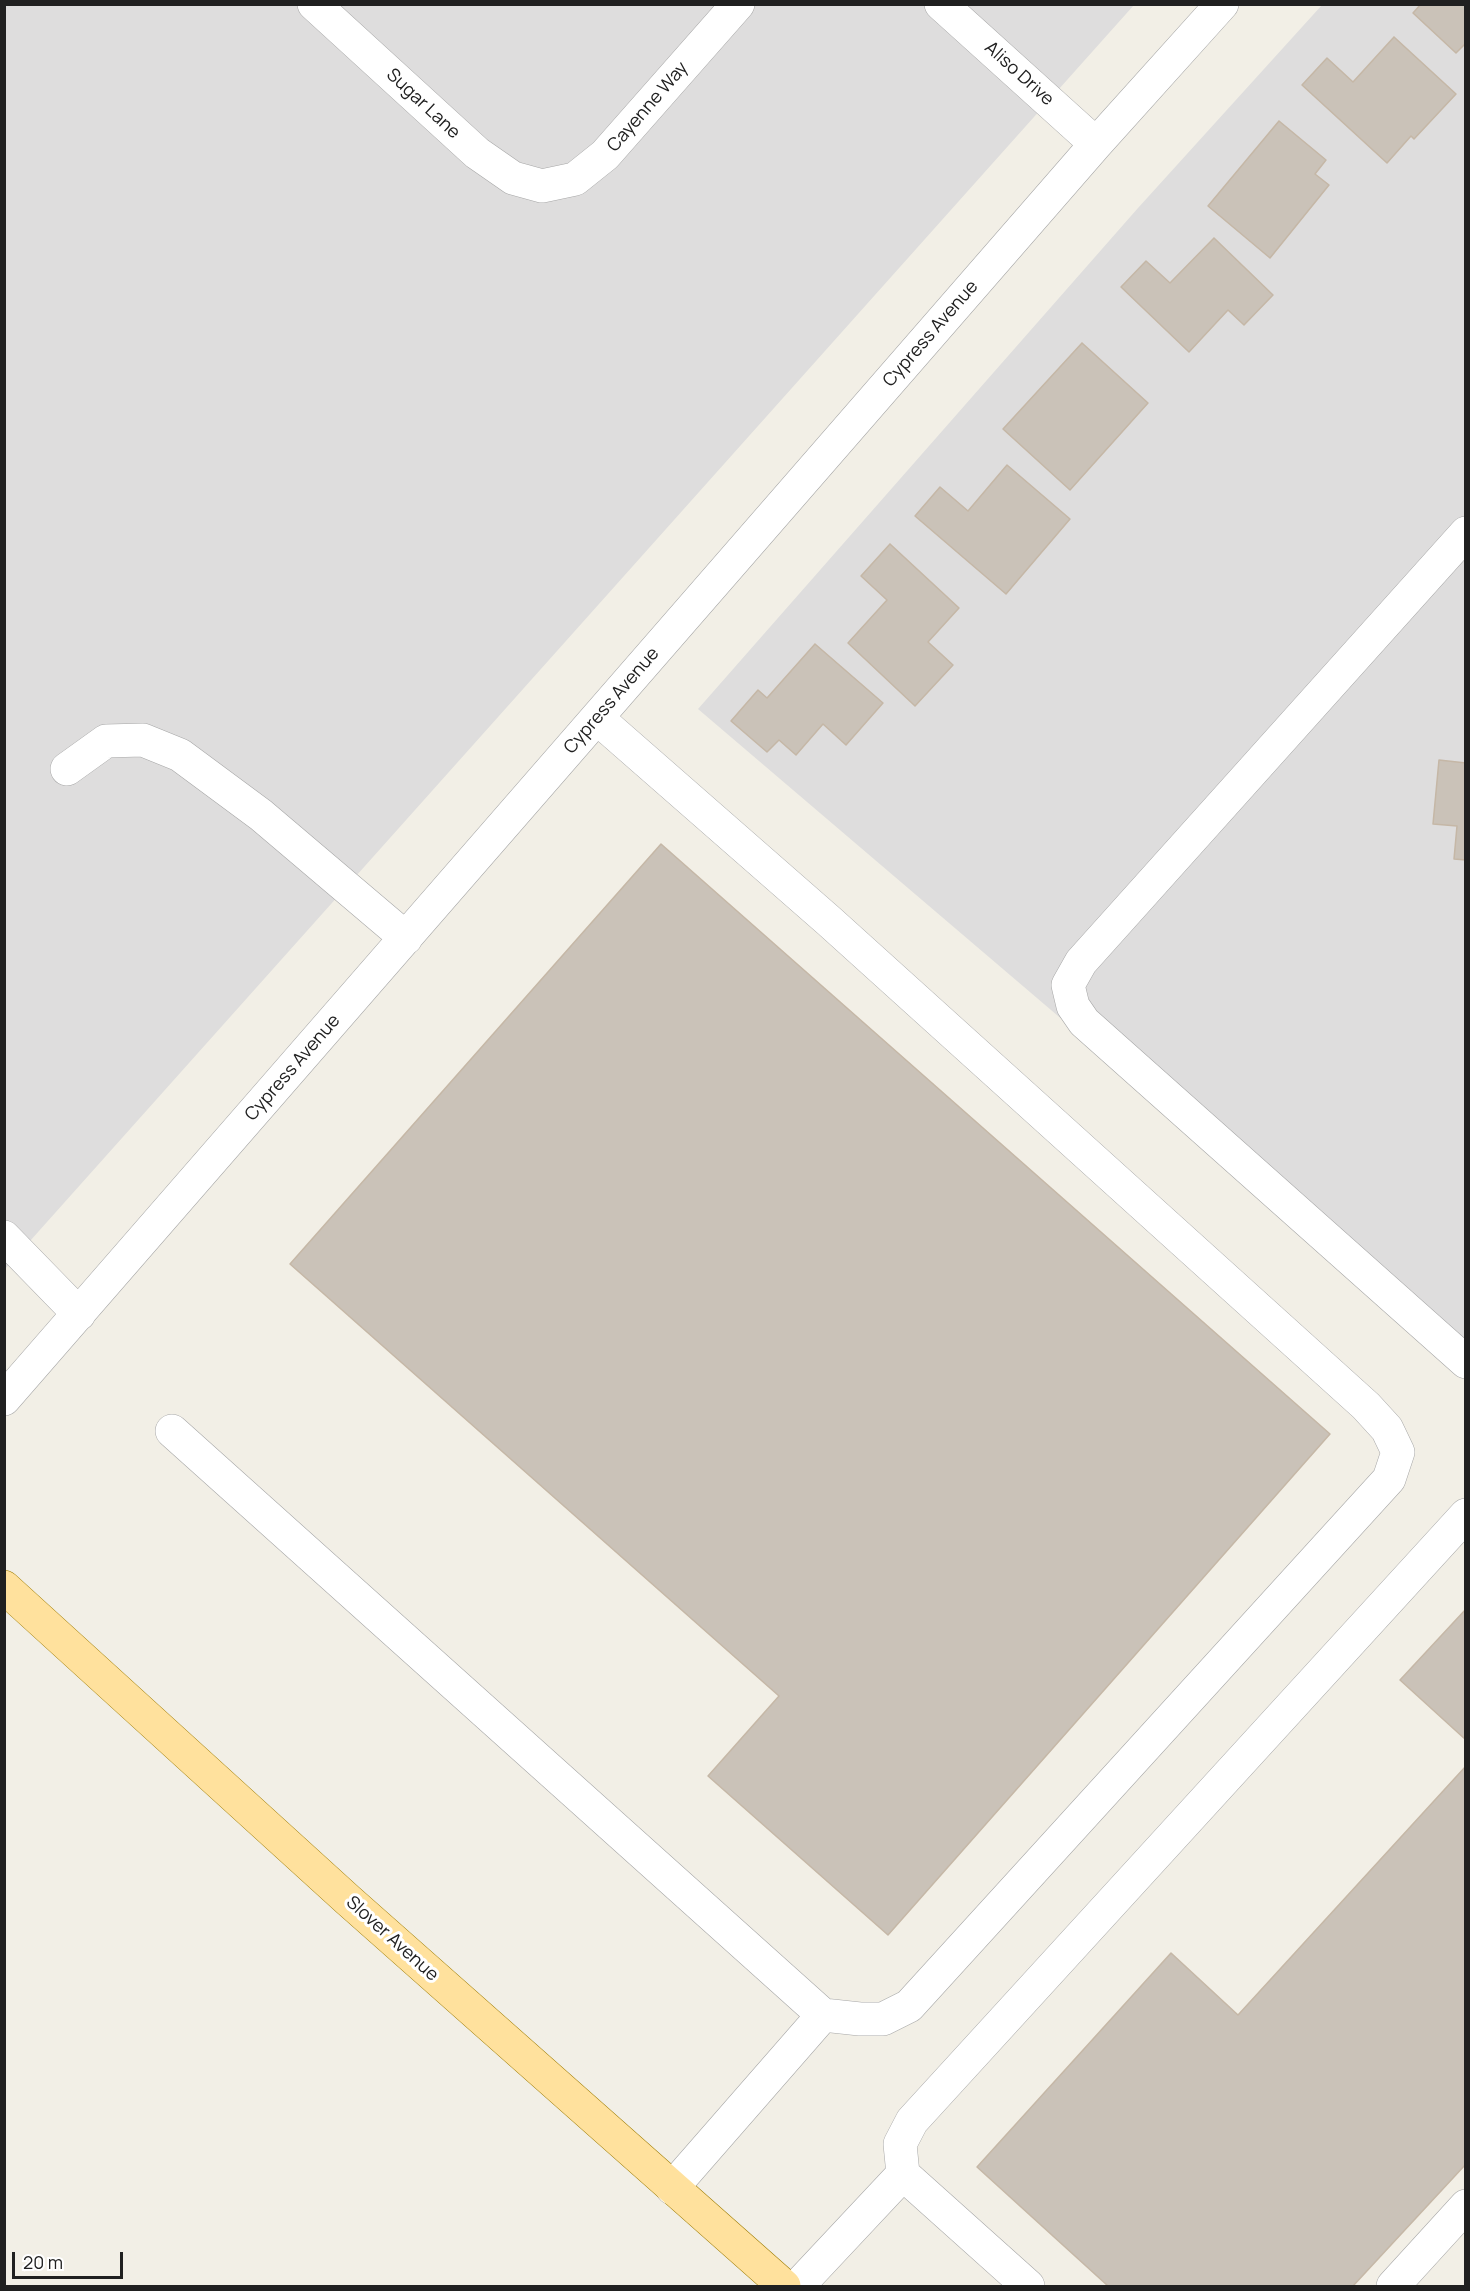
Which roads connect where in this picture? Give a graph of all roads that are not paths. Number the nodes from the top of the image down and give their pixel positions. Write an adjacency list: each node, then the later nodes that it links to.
1 (314, 4): 6 (street, Sugar Lane)
2 (738, 4): 6 (street, Cayenne Way)
3 (941, 4): 5 (street, Aliso Drive)
4 (1222, 4): 5 (street, Cypress Avenue)
5 (1096, 144): 8 (street, Cypress Avenue)
6 (542, 186)
7 (1466, 532): 13 (street)
8 (597, 718): 10 (street, Cypress Avenue); 18 (street)
9 (67, 769): 10 (street)
10 (406, 938): 12 (street, Cypress Avenue)
11 (4, 1237): 12 (street)
12 (79, 1314): 14 (street, Cypress Avenue)
13 (1466, 1362)
14 (4, 1400)
15 (172, 1431): 18 (street)
16 (1466, 1515): 19 (street)
17 (4, 1587): 20 (main road, Slover Avenue)
18 (823, 2015): 20 (street)
19 (903, 2174): 23 (street); 24 (street)
20 (672, 2188): 22 (main road, Slover Avenue)
21 (1466, 2206): 25 (street)
22 (784, 2286)
23 (798, 2286)
24 (1028, 2286)
25 (1393, 2286)

